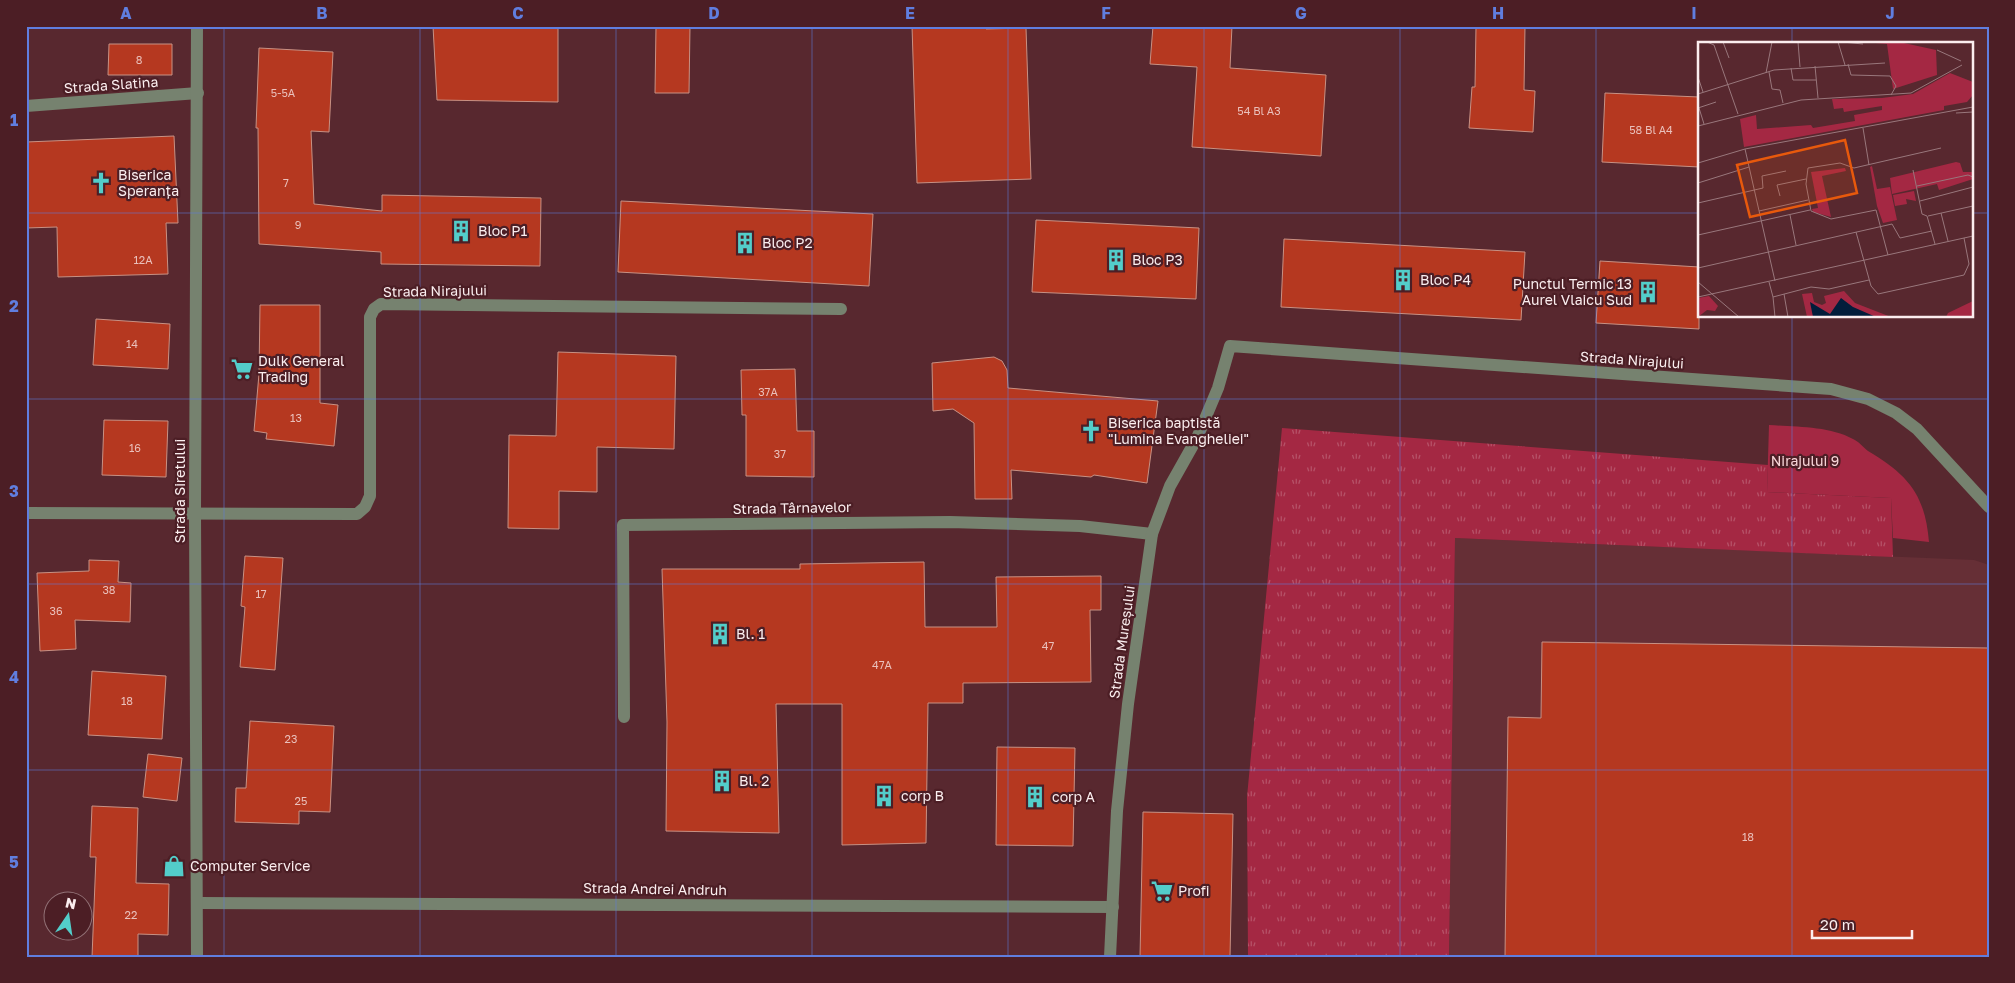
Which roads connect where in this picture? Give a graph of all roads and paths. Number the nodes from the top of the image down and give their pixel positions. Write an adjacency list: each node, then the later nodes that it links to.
1 (198, 26): 2 (street, Strada Siretului)
2 (198, 93): 3 (street, Strada Slatina); 8 (street, Strada Siretului)
3 (26, 106)
4 (841, 309): 8 (street, Strada Nirajului)
5 (1230, 346): 6 (street, Strada Nirajului); 9 (street, Strada Mureșului)
6 (1989, 507)
7 (26, 512): 8 (street)
8 (195, 513): 11 (street, Strada Siretului)
9 (1152, 534): 10 (street, Strada Târnavelor); 12 (street, Strada Mureșului)
10 (624, 717)
11 (198, 903): 12 (street, Strada Andrei Andruh); 13 (street, Strada Siretului)
12 (1113, 907): 14 (street, Strada Mureșului)
13 (196, 957)
14 (1110, 957)

